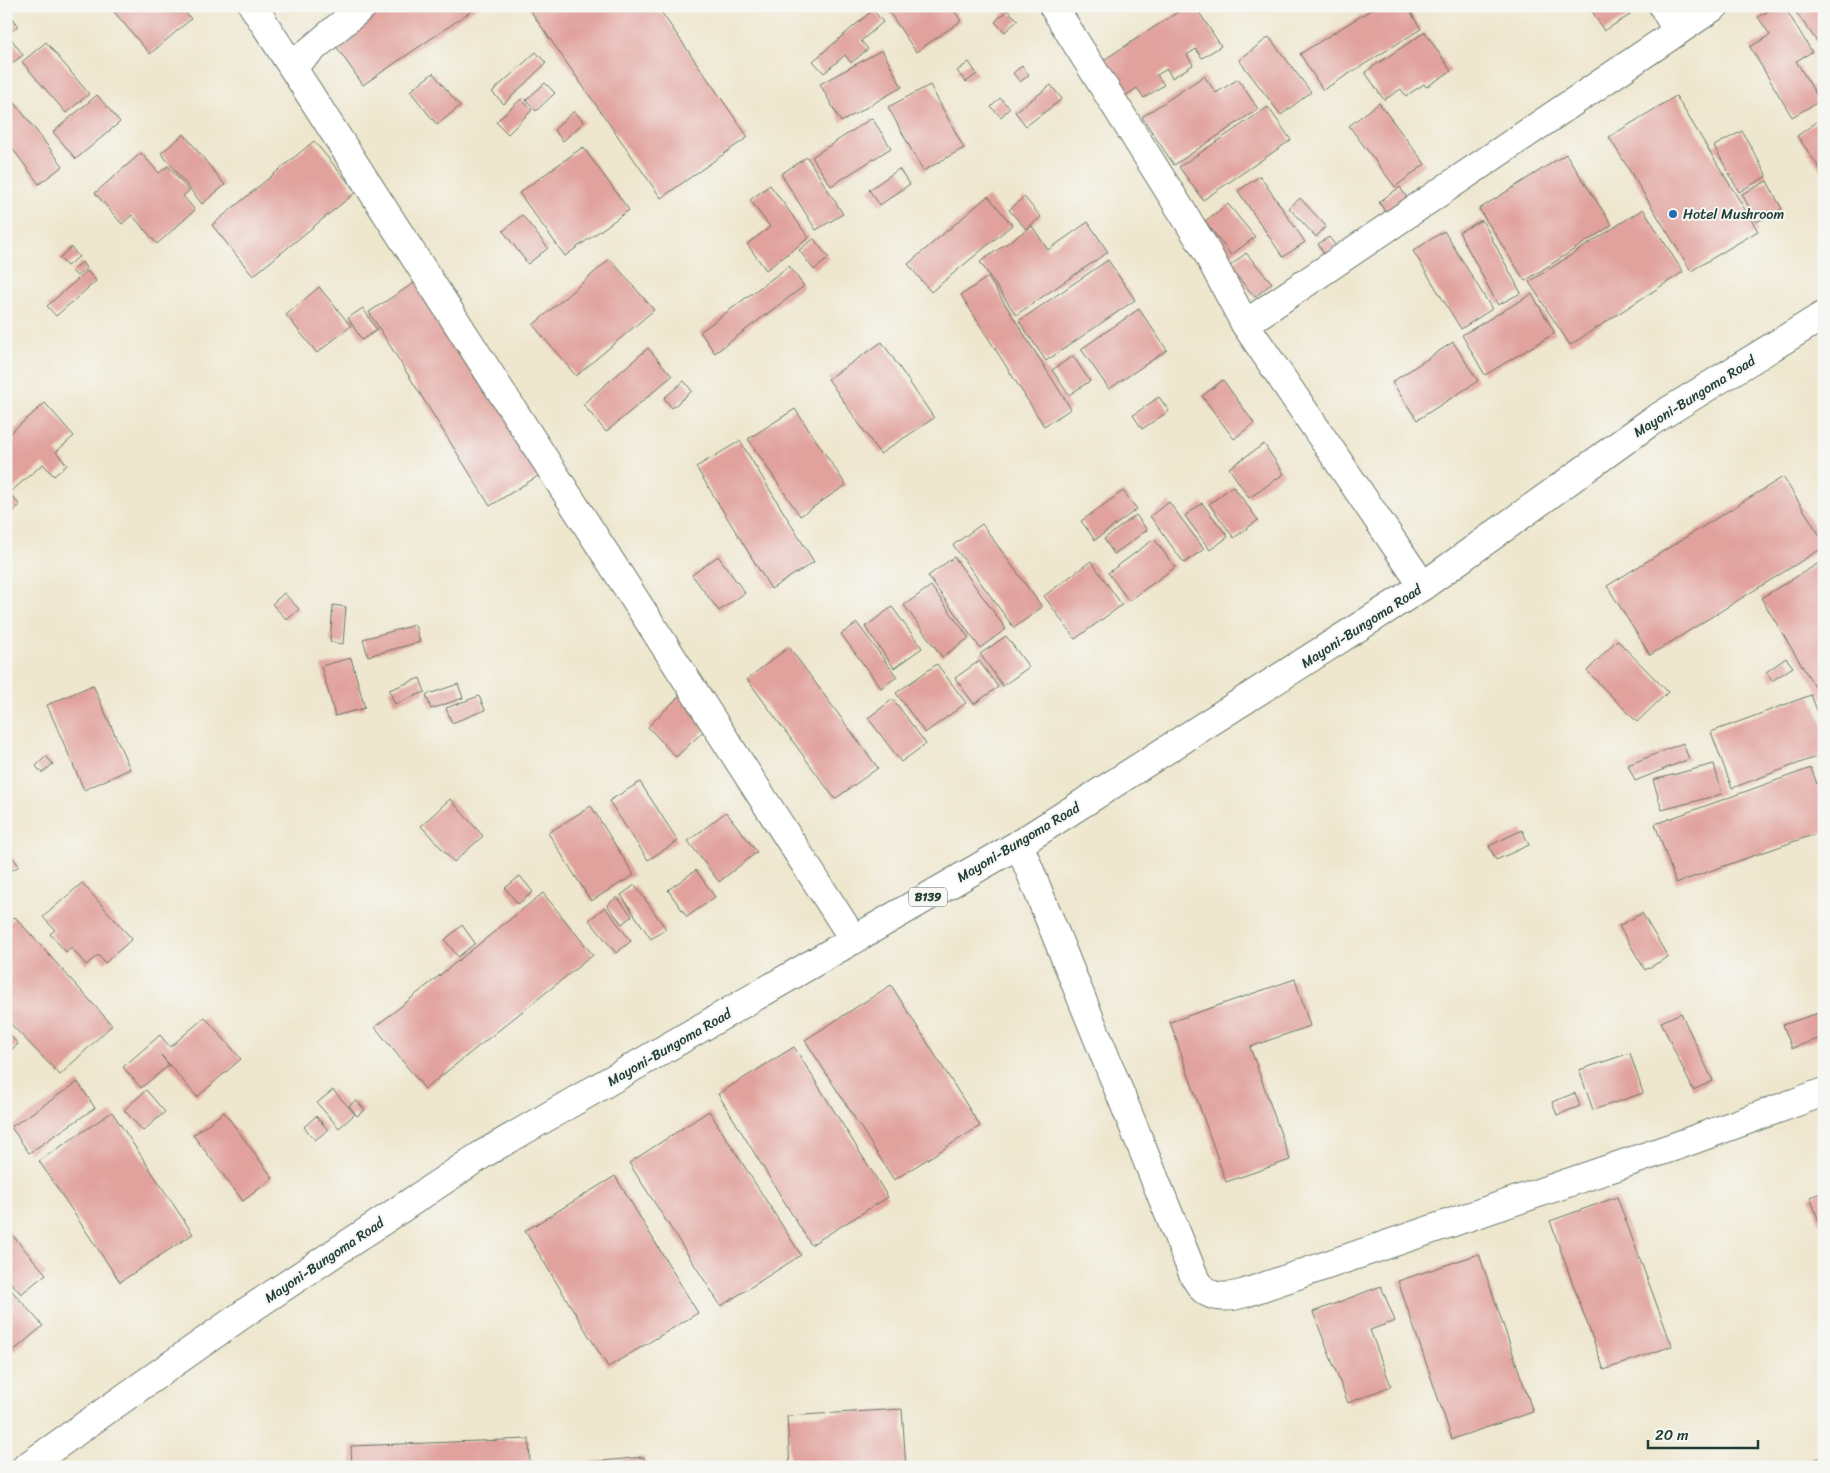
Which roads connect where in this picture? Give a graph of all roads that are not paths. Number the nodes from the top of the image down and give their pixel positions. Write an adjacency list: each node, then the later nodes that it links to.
1 (253, 6): 7 (street)
2 (363, 6): 7 (street)
3 (1053, 6): 9 (street)
4 (1663, 6): 6 (street)
5 (1715, 6): 6 (street)
6 (1677, 31): 9 (street)
7 (292, 66): 12 (street)
8 (1824, 315): 10 (street, Mayoni-Bungoma Road / B139)
9 (1246, 324): 10 (street)
10 (1423, 586): 11 (street, Mayoni-Bungoma Road / B139)
11 (1019, 844): 12 (street, Mayoni-Bungoma Road / B139); 13 (street)
12 (854, 940): 14 (street, Mayoni-Bungoma Road / B139)
13 (1824, 1092)
14 (26, 1467)

